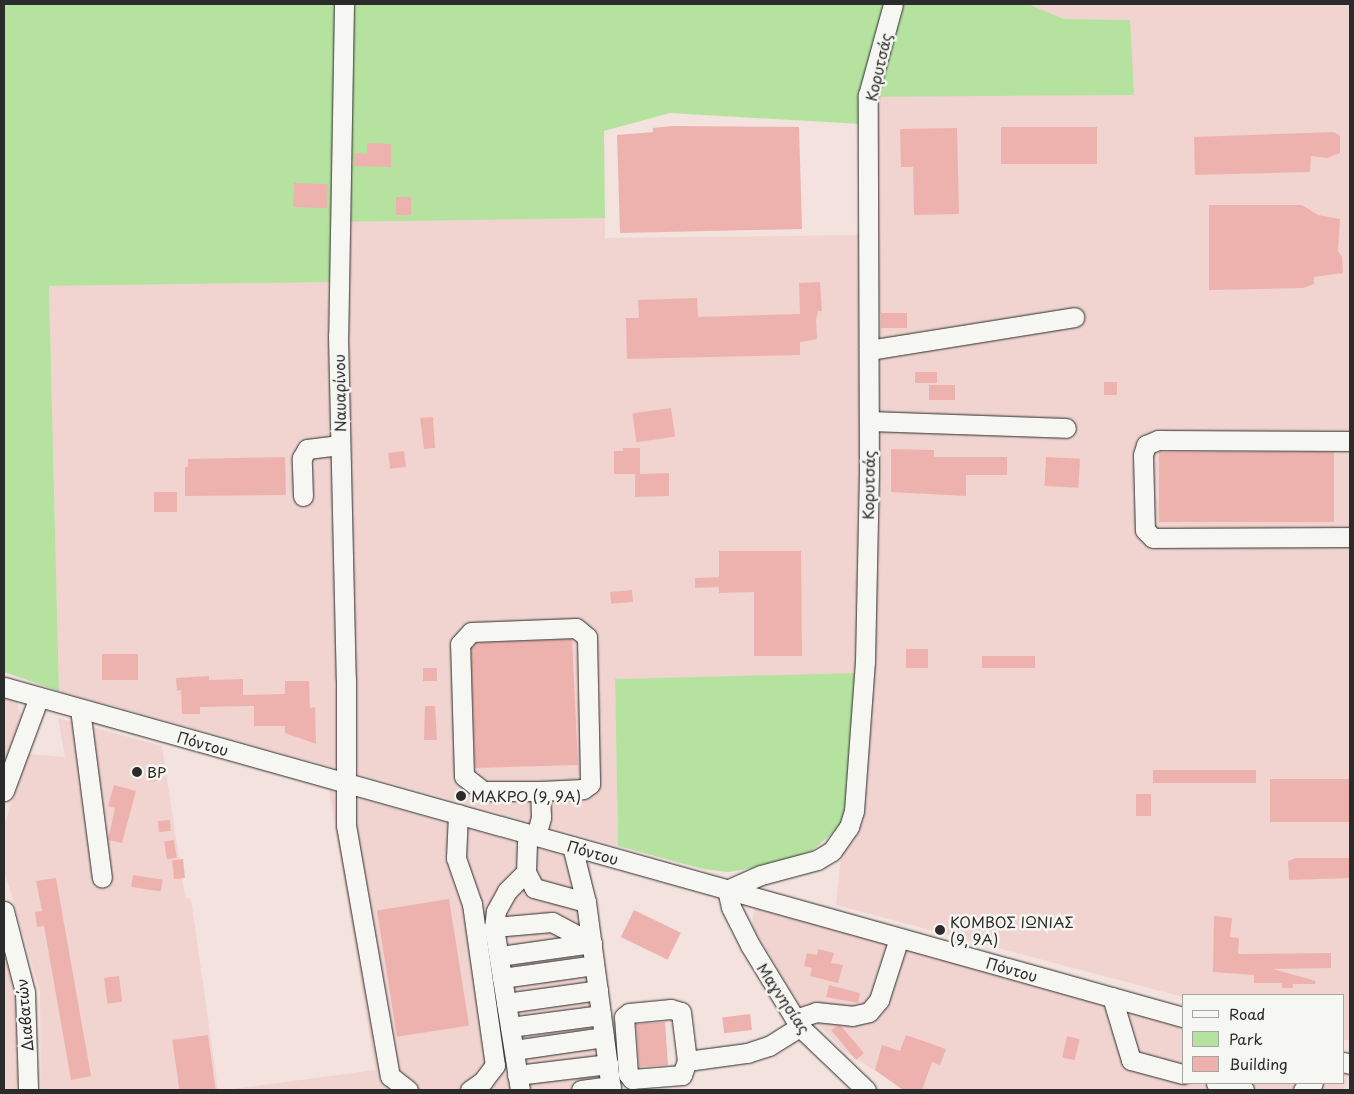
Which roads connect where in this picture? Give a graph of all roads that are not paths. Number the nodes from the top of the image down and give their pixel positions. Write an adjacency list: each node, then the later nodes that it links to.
1 (344, 4): 8 (street, Ναυαρίνου)
2 (893, 4): 4 (street, Κορυτσάς)
3 (1074, 317): 4 (street)
4 (869, 350): 5 (street, Κορυτσάς)
5 (869, 421): 6 (street); 22 (street, Κορυτσάς)
6 (1066, 428)
7 (1350, 441): 10 (street)
8 (340, 445): 9 (street); 14 (street, Ναυαρίνου)
9 (303, 496)
10 (1350, 536)
11 (4, 688): 12 (street, Πόντου)
12 (39, 697): 13 (street, Πόντου); 15 (street)
13 (80, 709): 14 (street, Πόντου); 21 (street)
14 (345, 783): 17 (street, Πόντου); 47 (street, Ναυαρίνου)
15 (4, 791)
16 (540, 791): 16 (street); 18 (street)
17 (458, 814): 18 (street, Πόντου); 48 (street)
18 (531, 835): 19 (street, Πόντου); 20 (street)
19 (572, 846): 22 (street, Πόντου); 23 (street)
20 (526, 872): 23 (street); 25 (street)
21 (102, 878)
22 (727, 890): 26 (street, Πόντου); 36 (street, Μαγνησίας)
23 (586, 902): 27 (street)
24 (4, 911): 46 (street, Διαβατών)
25 (494, 926): 27 (street); 28 (street)
26 (899, 938): 32 (street, Πόντου); 36 (street)
27 (592, 943): 28 (street); 29 (street)
28 (499, 956): 30 (street)
29 (594, 965): 30 (street); 31 (street)
30 (502, 978): 33 (street)
31 (598, 990): 33 (street); 34 (street)
32 (1112, 997): 35 (street, Πόντου); 42 (street)
33 (506, 1003): 37 (street)
34 (601, 1015): 37 (street); 38 (street)
35 (1182, 1017)
36 (797, 1022): 40 (street); 50 (street, Μαγνησίας)
37 (510, 1027): 39 (street)
38 (604, 1037): 39 (street); 41 (street)
39 (514, 1050): 43 (street)
40 (686, 1061): 40 (street)
41 (608, 1064): 43 (street); 45 (street)
42 (1182, 1074)
43 (518, 1083)
44 (1220, 1084): 51 (street)
45 (611, 1088): 49 (street)
46 (28, 1090)
47 (408, 1090)
48 (470, 1090)
49 (580, 1090)
50 (866, 1090)
51 (1244, 1090)

